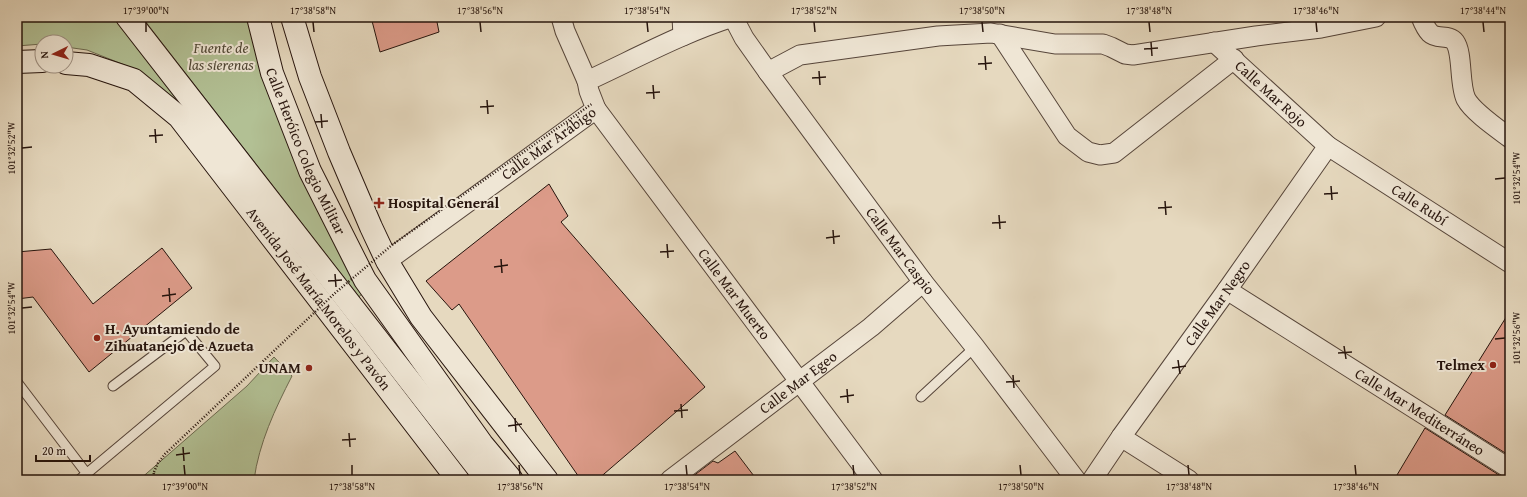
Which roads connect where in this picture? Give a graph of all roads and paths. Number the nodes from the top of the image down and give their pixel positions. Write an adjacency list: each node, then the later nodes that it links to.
1 (127, 17): 25 (main road, Avenida José María Morelos y Pavón)
2 (258, 17): 34 (main road, Calle Heróico Colegio Militar)
3 (292, 17): 21 (main road)
4 (561, 17): 17 (street)
5 (682, 17): 10 (street)
6 (733, 17): 10 (street, Calle Mar Arábigo); 16 (street, Calle Mar Caspio)
7 (1376, 17): 11 (street)
8 (1421, 17): 19 (street)
9 (1000, 34): 11 (street); 12 (street); 16 (street)
10 (684, 36): 17 (street, Calle Mar Arábigo)
11 (1214, 42): 12 (street, Calle Mar Rojo)
12 (1234, 59): 20 (street, Calle Mar Rojo)
13 (34, 61): 14 (main road)
14 (17, 62)
15 (74, 64): 26 (main road, Avenida José María Morelos y Pavón)
16 (765, 67): 23 (street, Calle Mar Caspio)
17 (587, 81): 18 (street, Calle Mar Arábigo)
18 (594, 106): 21 (street, Calle Mar Arábigo); 28 (street, Calle Mar Muerto); 38 (path, bridge)
19 (1510, 138)
20 (1328, 146): 22 (street, Calle Rubí); 24 (street, Calle Mar Negro)
21 (387, 261): 32 (main road)
22 (1510, 263)
23 (923, 282): 27 (street, Calle Mar Caspio); 28 (street, Calle Mar Egeo)
24 (1227, 290): 33 (street, Calle Mar Negro); 35 (street, Calle Mar Mediterráneo)
25 (351, 304): 26 (main road); 40 (main road, Avenida José María Morelos y Pavón)
26 (334, 320): 39 (main road, Avenida José María Morelos y Pavón)
27 (975, 347): 31 (lane); 45 (street, Calle Mar Caspio)
28 (799, 380): 43 (street, Calle Mar Egeo); 44 (street, Calle Mar Muerto)
29 (17, 382): 36 (lane)
30 (113, 386): 36 (lane)
31 (921, 397)
32 (503, 423): 34 (main road); 42 (main road)
33 (1121, 437): 46 (street, Calle Mar Negro); 47 (street)
34 (482, 444): 41 (main road)
35 (1510, 469)
36 (87, 474): 37 (lane)
37 (79, 480)
38 (153, 480)
39 (458, 480)
40 (487, 480)
41 (512, 480)
42 (547, 480)
43 (670, 480)
44 (873, 480)
45 (1076, 480)
46 (1092, 480)
47 (1189, 480)

